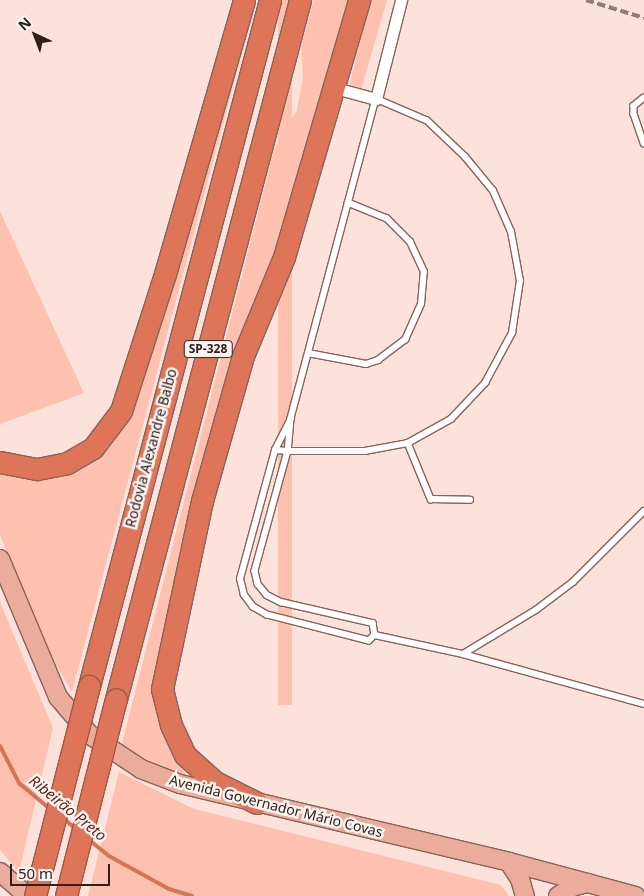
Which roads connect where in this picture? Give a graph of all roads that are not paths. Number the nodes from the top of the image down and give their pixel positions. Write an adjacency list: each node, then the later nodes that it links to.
1 (244, 0): 16 (highway)
2 (270, 0): 28 (highway, Rodovia Alexandre Balbo / SP-328, bridge)
3 (300, 0): 29 (highway, SP-328, bridge)
4 (359, 0): 6 (highway)
5 (401, 0): 8 (street)
6 (335, 88): 8 (street); 23 (highway)
7 (644, 98): 9 (lane)
8 (376, 99): 10 (lane); 13 (lane)
9 (644, 143)
10 (348, 203): 11 (lane); 11 (lane)
11 (308, 353): 12 (lane)
12 (290, 420): 14 (lane); 15 (lane)
13 (408, 443): 15 (lane); 17 (lane)
14 (275, 450): 15 (lane); 20 (lane)
15 (288, 451): 20 (lane)
16 (0, 462)
17 (470, 500)
18 (644, 511): 21 (lane)
19 (0, 559): 23 (main road, Avenida Governador Mário Covas)
20 (375, 635): 21 (lane)
21 (463, 654): 22 (lane)
22 (644, 704)
23 (257, 803): 24 (main road, Avenida Governador Mário Covas)
24 (509, 862): 26 (main road, Avenida Governador Mário Covas); 30 (main road)
25 (0, 872): 27 (main road)
26 (586, 883): 31 (main road); 32 (main road, Avenida Governador Mário Covas)
27 (28, 896)
28 (35, 896)
29 (66, 896)
30 (525, 896)
31 (558, 896)
32 (636, 896)

